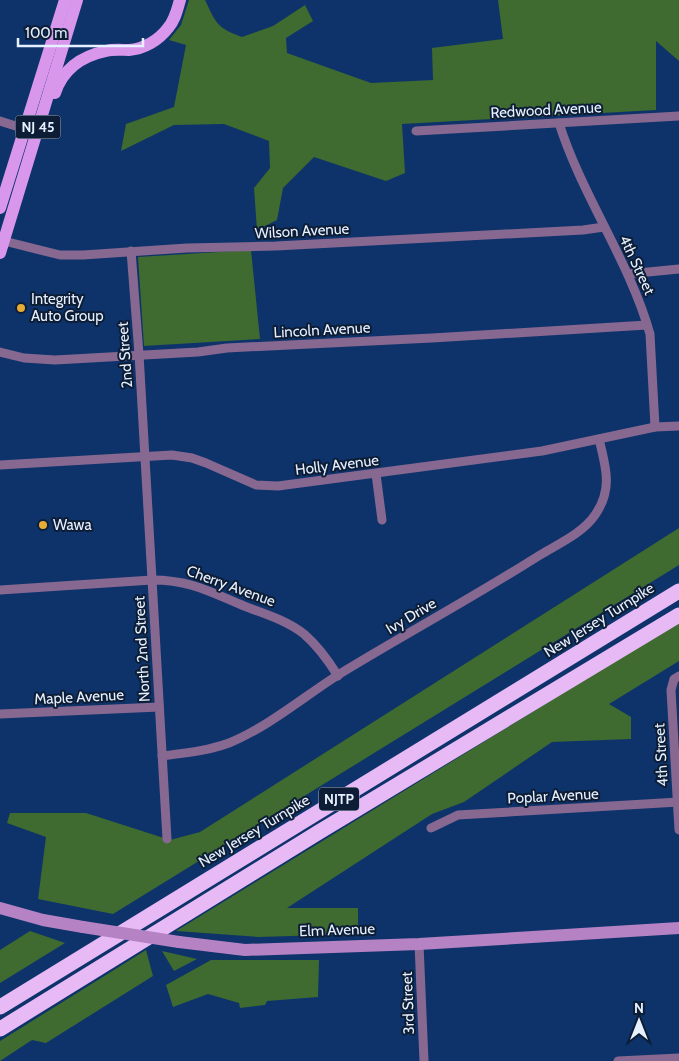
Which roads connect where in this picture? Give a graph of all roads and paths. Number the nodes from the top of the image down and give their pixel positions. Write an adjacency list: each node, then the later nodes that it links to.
1 (65, 0): 7 (main road, NJ 45)
2 (77, 0): 9 (main road, NJ 45)
3 (180, 0): 9 (main road)
4 (679, 116): 6 (street, Redwood Avenue)
5 (0, 121): 7 (street)
6 (559, 123): 8 (street, Redwood Avenue); 11 (street, 4th Street)
7 (25, 129): 10 (main road, NJ 45)
8 (416, 131)
9 (25, 171): 12 (main road, NJ 45)
10 (0, 208)
11 (604, 227): 13 (street, Wilson Avenue); 16 (street, 4th Street)
12 (4, 241): 13 (street, Wilson Avenue); 14 (main road, NJ 45)
13 (131, 251): 19 (street, 2nd Street)
14 (0, 253)
15 (679, 269): 16 (street)
16 (628, 274): 17 (street, 4th Street)
17 (647, 325): 19 (street, Lincoln Avenue); 21 (street, 4th Street)
18 (0, 352): 19 (street, Lincoln Avenue)
19 (139, 354): 23 (street, 2nd Street)
20 (679, 426): 21 (street, Holly Avenue)
21 (655, 427): 22 (street, Holly Avenue)
22 (599, 439): 25 (street, Holly Avenue); 31 (street, Ivy Drive)
23 (144, 457): 24 (street, Holly Avenue); 25 (street, Holly Avenue); 27 (street, North 2nd Street)
24 (0, 465)
25 (376, 474): 26 (street)
26 (382, 520)
27 (152, 580): 28 (street, Cherry Avenue); 31 (street, Cherry Avenue); 33 (street, North 2nd Street)
28 (0, 590)
29 (679, 591): 43 (highway, New Jersey Turnpike / NJTP)
30 (679, 616): 44 (highway, NJTP)
31 (338, 676): 35 (street, Ivy Drive)
32 (677, 678): 36 (street, 4th Street)
33 (159, 707): 34 (street, Maple Avenue); 35 (street, North 2nd Street)
34 (0, 714)
35 (162, 756): 39 (street, North 2nd Street)
36 (678, 802): 37 (street, Poplar Avenue); 38 (street, 4th Street)
37 (431, 828)
38 (679, 830)
39 (167, 839)
40 (0, 908): 42 (main road, Elm Avenue, bridge)
41 (679, 928): 42 (main road, Elm Avenue)
42 (420, 944): 46 (street, 3rd Street)
43 (0, 1008)
44 (0, 1030)
45 (679, 1058): 47 (street)
46 (424, 1061)
47 (618, 1061)

